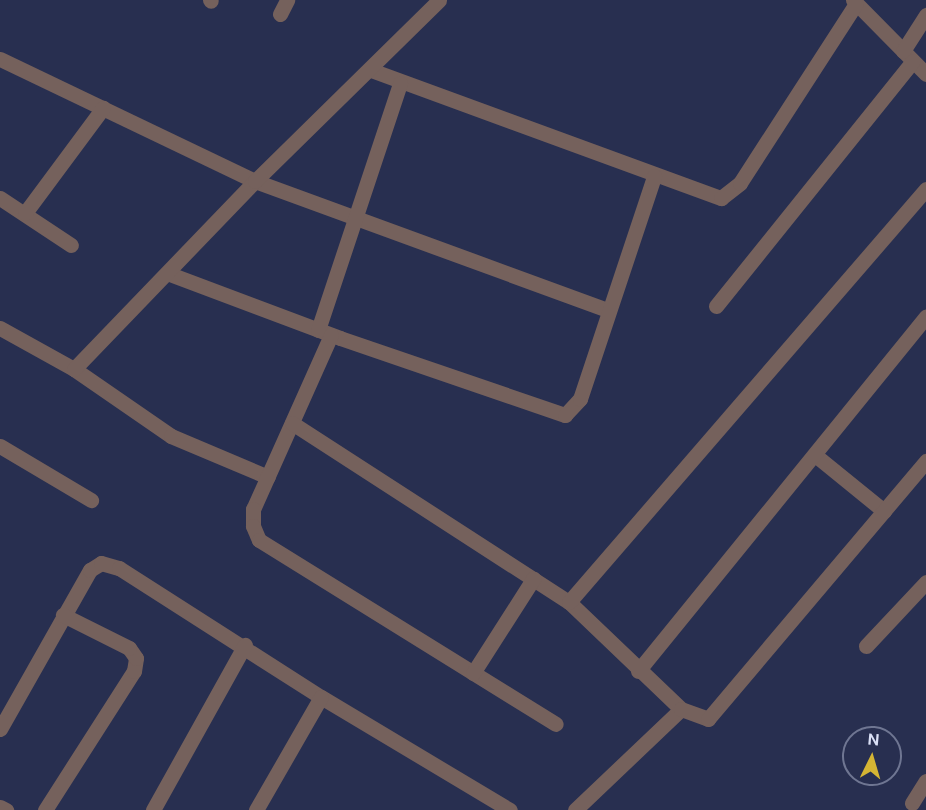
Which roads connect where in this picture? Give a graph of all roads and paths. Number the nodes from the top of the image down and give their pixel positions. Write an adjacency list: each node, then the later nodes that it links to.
1 (439, 0): 6 (street)
2 (855, 2): 4 (street); 10 (street)
3 (926, 15): 4 (street)
4 (908, 56): 7 (street); 18 (street)
5 (0, 59): 9 (street)
6 (371, 70): 8 (street); 11 (street)
7 (926, 74)
8 (400, 83): 10 (street); 15 (street)
9 (104, 108): 11 (street); 14 (street)
10 (654, 176): 19 (street)
11 (255, 181): 15 (street); 17 (street)
12 (926, 189): 33 (street)
13 (0, 198): 14 (street)
14 (25, 213): 16 (street)
15 (357, 216): 19 (street); 22 (street)
16 (71, 245)
17 (167, 273): 22 (street); 23 (street)
18 (716, 306)
19 (608, 310): 22 (street)
20 (926, 316): 26 (street)
21 (0, 328): 23 (street)
22 (324, 333): 24 (street)
23 (74, 369): 28 (street)
24 (292, 423): 28 (street); 31 (street)
25 (0, 446): 29 (street)
26 (815, 455): 30 (street); 37 (street)
27 (926, 461): 30 (street)
28 (268, 477): 38 (street)
29 (91, 500)
30 (884, 511): 40 (street)
31 (533, 579): 33 (street); 38 (street)
32 (926, 582): 36 (street)
33 (569, 602): 37 (street)
34 (63, 615): 35 (street); 42 (street); 47 (street)
35 (244, 645): 39 (street); 48 (street)
36 (866, 646)
37 (638, 671): 40 (street)
38 (472, 673): 41 (street)
39 (321, 697): 49 (street); 50 (street)
40 (681, 708): 51 (street)
41 (556, 724)
42 (0, 729)
43 (926, 781): 45 (street)
44 (0, 807): 46 (street)
45 (914, 808)
46 (6, 810)
47 (45, 810)
48 (153, 810)
49 (256, 810)
50 (510, 810)
51 (575, 810)

